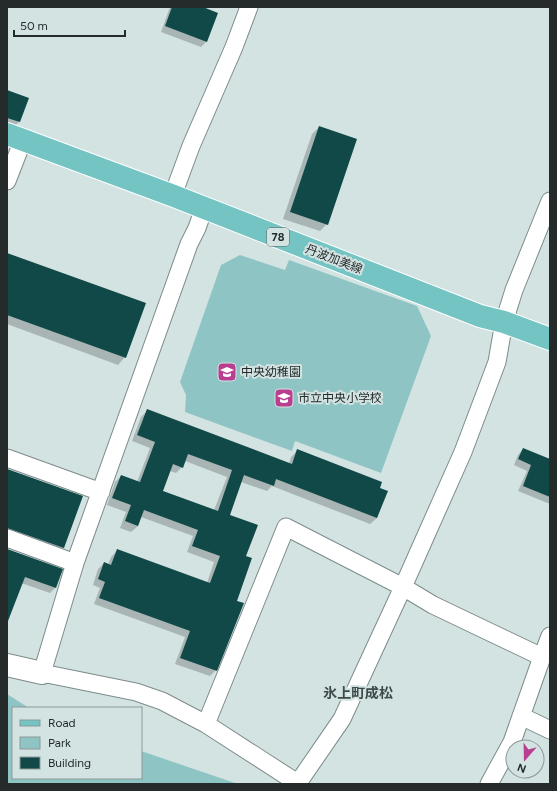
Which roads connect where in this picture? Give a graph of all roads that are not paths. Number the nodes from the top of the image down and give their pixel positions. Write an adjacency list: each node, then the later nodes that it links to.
1 (249, 7): 4 (street)
2 (15, 137): 3 (street); 4 (main road, 丹波加美線 / 78)
3 (7, 181)
4 (174, 196): 6 (main road, 丹波加美線 / 78)
5 (550, 201): 7 (street)
6 (204, 208): 7 (main road, 丹波加美線 / 78); 10 (street)
7 (504, 322): 8 (main road, 丹波加美線 / 78); 13 (street)
8 (550, 339)
9 (7, 458): 10 (street)
10 (101, 492): 12 (street)
11 (7, 538): 12 (street)
12 (75, 563): 17 (street)
13 (403, 587): 15 (street); 19 (street); 21 (street)
14 (550, 636): 15 (street)
15 (542, 657): 18 (street)
16 (7, 665): 17 (street)
17 (42, 673): 19 (street)
18 (521, 716): 20 (street); 22 (street)
19 (206, 724): 21 (street)
20 (550, 730)
21 (299, 783)
22 (489, 784)

